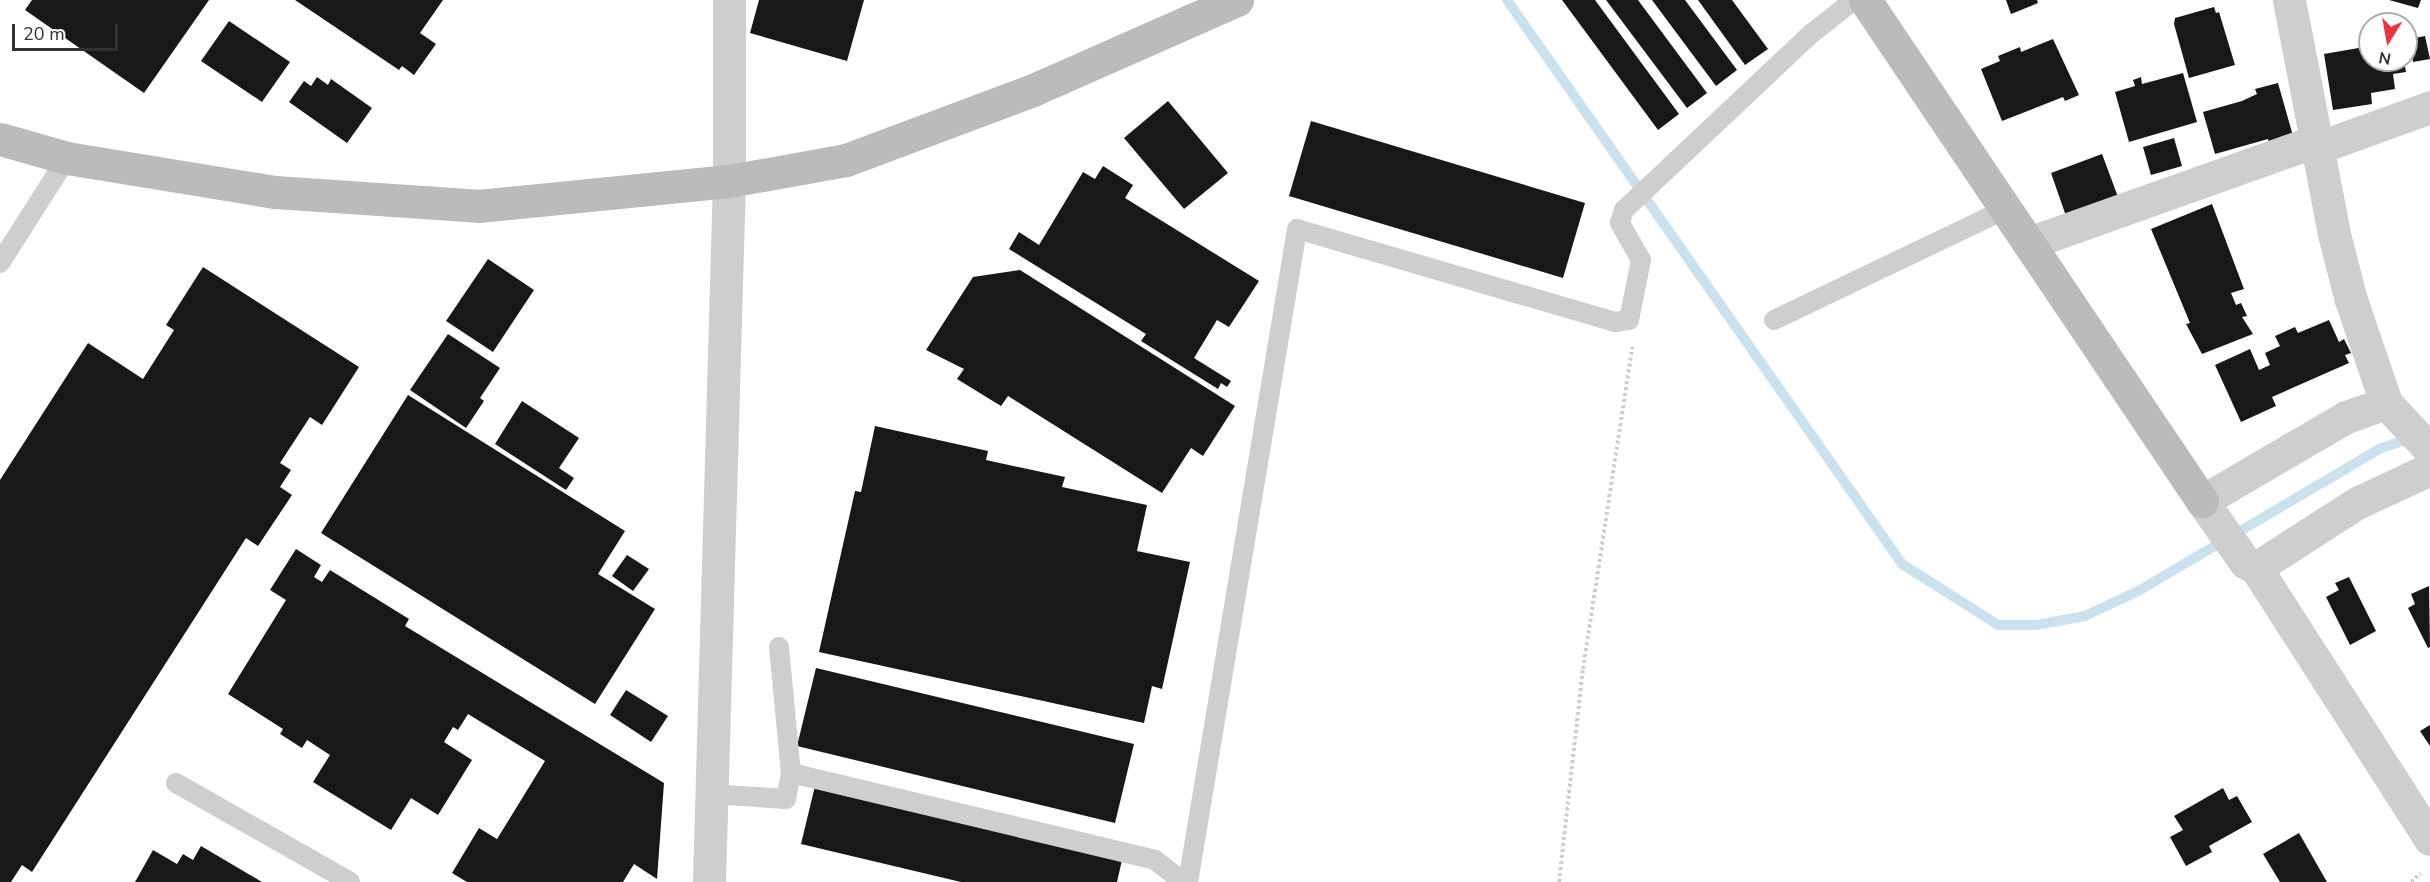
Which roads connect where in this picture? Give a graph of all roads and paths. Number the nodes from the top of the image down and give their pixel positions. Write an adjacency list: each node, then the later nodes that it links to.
1 (729, 0): 10 (street)
2 (1237, 0): 10 (street)
3 (1854, 0): 14 (lane)
4 (1865, 0): 11 (street)
5 (2289, 0): 8 (street)
6 (2430, 107): 8 (street)
7 (0, 139): 9 (street)
8 (2316, 144): 12 (street); 16 (street)
9 (67, 158): 10 (street); 13 (lane)
10 (729, 181): 24 (street)
11 (2006, 209): 12 (street); 15 (lane)
12 (2029, 243): 19 (street)
13 (0, 263)
14 (1629, 320): 29 (lane); 30 (path)
15 (1774, 320)
16 (2394, 413): 17 (street); 19 (street)
17 (2430, 450)
18 (2430, 469): 20 (street)
19 (2202, 501): 20 (street)
20 (2250, 565): 25 (street)
21 (779, 647): 22 (lane)
22 (791, 773): 24 (lane); 28 (lane)
23 (176, 783): 26 (lane)
24 (711, 794): 27 (street)
25 (2430, 838)
26 (350, 882)
27 (709, 882)
28 (1184, 882)
29 (1188, 882)
30 (1559, 882)

